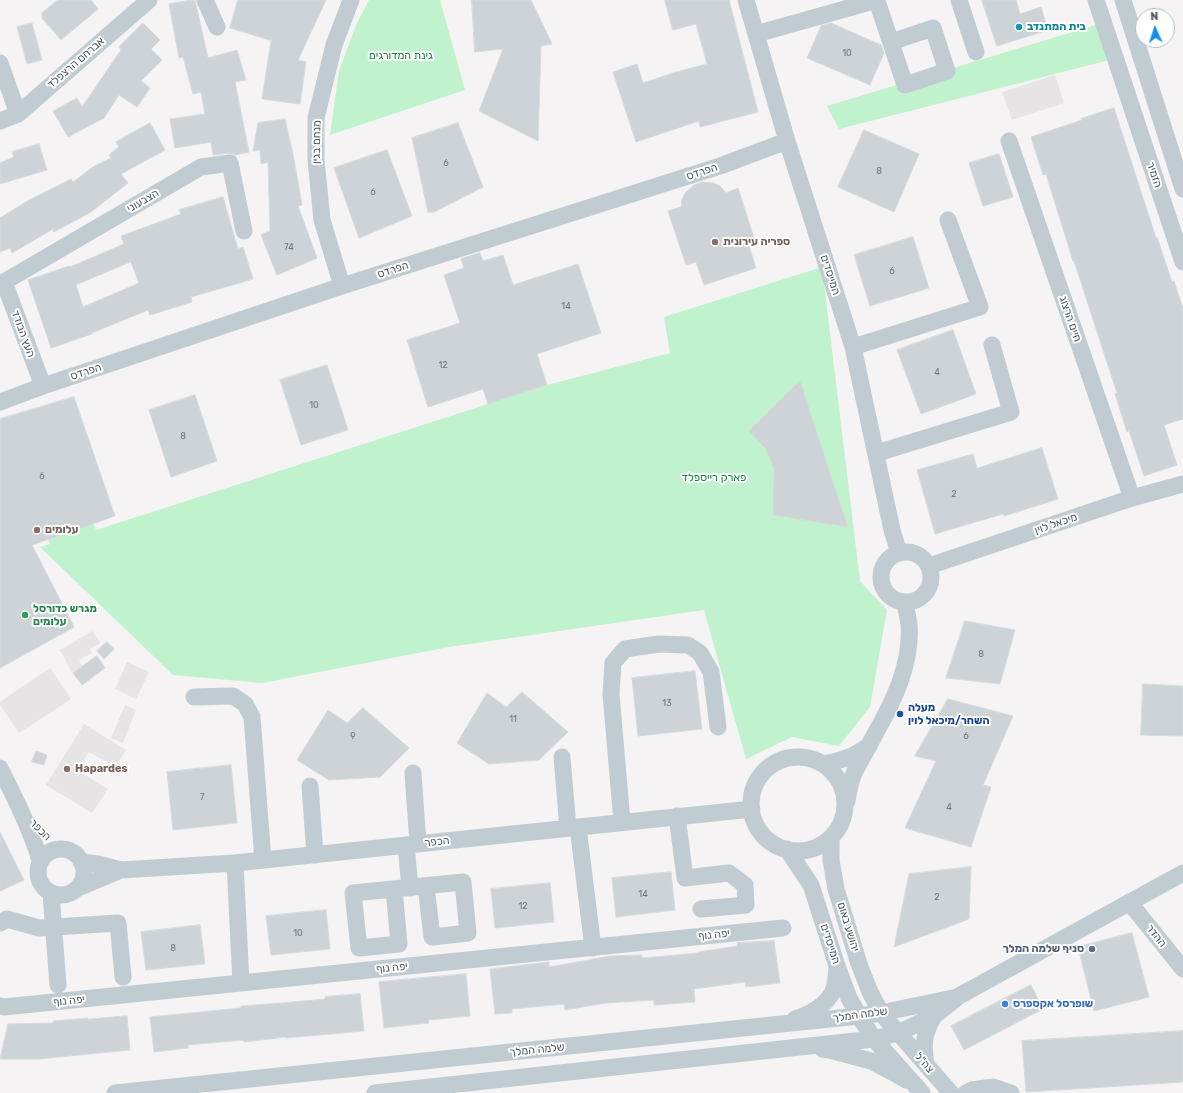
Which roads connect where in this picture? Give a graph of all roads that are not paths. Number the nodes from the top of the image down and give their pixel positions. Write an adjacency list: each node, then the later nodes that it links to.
1 (149, 0): 18 (street, אברהם הרצפלד)
2 (205, 0): 9 (street)
3 (351, 0): 27 (street, מנחם בגין)
4 (746, 0): 10 (street, המייסדים)
5 (877, 0): 10 (street); 11 (street)
6 (959, 0): 13 (street)
7 (1096, 0): 14 (street, הזמיר)
8 (1123, 0): 12 (street, הזמיר)
9 (217, 27)
10 (756, 34): 20 (street, המייסדים)
11 (891, 42)
12 (1138, 50): 14 (street); 16 (street, הזמיר)
13 (976, 52)
14 (1114, 57): 17 (street, הזמיר)
15 (0, 63): 18 (street)
16 (1148, 80): 17 (street); 22 (street, הזמיר)
17 (1125, 89): 25 (street, הזמיר)
18 (18, 114): 19 (street, אברהם הרצפלד)
19 (0, 121)
20 (787, 141): 27 (street, הפרדס); 29 (street, המייסדים)
21 (1009, 141): 34 (street, חיים הרצוג)
22 (1183, 189)
23 (948, 220): 29 (street)
24 (244, 231): 26 (street, הצבעוני)
25 (1183, 262)
26 (2, 283): 30 (street, העץ הבודד)
27 (342, 286): 30 (street, הפרדס)
28 (992, 345): 32 (street)
29 (853, 347): 32 (street, המייסדים)
30 (43, 386): 31 (street, הפרדס)
31 (0, 402)
32 (876, 453): 35 (street, המייסדים)
33 (1183, 484): 34 (street, מיכאל לוין)
34 (1132, 498): 36 (street, מיכאל לוין)
35 (899, 553): 36 (street); 37 (street)
36 (929, 566): 37 (street)
37 (905, 603): 40 (street)
38 (194, 697): 58 (street)
39 (718, 726): 50 (street)
40 (869, 746): 42 (street); 48 (street)
41 (562, 757): 51 (street)
42 (823, 764): 46 (street); 48 (street)
43 (0, 768): 47 (street, הכפר)
44 (413, 773): 53 (street)
45 (310, 786): 56 (street)
46 (752, 809): 49 (street, הכפר); 55 (street)
47 (22, 811): 54 (street, הכפר); 57 (street, הכפר)
48 (844, 814): 52 (street)
49 (678, 816): 50 (street, הכפר); 67 (street)
50 (622, 822): 51 (street, הכפר)
51 (573, 827): 53 (street, הכפר); 71 (street)
52 (831, 838): 55 (street); 79 (street, יהושע באום)
53 (412, 844): 56 (street, הכפר); 64 (street)
54 (58, 849): 57 (street); 59 (street)
55 (787, 849): 72 (street, המייסדים)
56 (315, 854): 58 (street, הכפר)
57 (40, 860): 65 (street)
58 (263, 860): 60 (street, הכפר)
59 (82, 862): 61 (street, הכפר); 63 (street)
60 (235, 863): 61 (street, הכפר); 75 (street)
61 (121, 870): 63 (street, הכפר)
62 (1183, 873): 66 (street, שלמה המלך)
63 (78, 888): 65 (street)
64 (410, 888)
65 (51, 894): 69 (street)
66 (1130, 902): 73 (street, ההדר); 77 (street, שלמה המלך)
67 (701, 909)
68 (0, 923): 69 (street)
69 (54, 927): 74 (street); 76 (street)
70 (783, 928): 71 (street, יפה נוף)
71 (593, 948): 75 (street, יפה נוף)
72 (837, 966): 80 (street, המייסדים); 82 (street)
73 (1183, 969)
74 (123, 977)
75 (241, 983): 78 (street, יפה נוף)
76 (58, 985)
77 (959, 996): 79 (street, שלמה המלך); 81 (street, שלמה המלך)
78 (0, 1006)
79 (881, 1013): 80 (street, שלמה המלך); 83 (street)
80 (859, 1016): 82 (street, שלמה המלך); 84 (street, המייסדים)
81 (934, 1016): 83 (street, שלמה המלך); 87 (street)
82 (777, 1026): 86 (street, שלמה המלך)
83 (898, 1033): 84 (street, שלמה המלך); 87 (street, צה"ל)
84 (874, 1039): 85 (street, שלמה המלך); 90 (street, צה"ל)
85 (800, 1047): 88 (street, שלמה המלך); 90 (street)
86 (413, 1063): 89 (street); 91 (street); 92 (street, שלמה המלך)
87 (926, 1065): 95 (street, צה"ל)
88 (491, 1080): 89 (street, שלמה המלך); 94 (street)
89 (423, 1090): 91 (street, שלמה המלך)
90 (920, 1090)
91 (404, 1091): 93 (street, שלמה המלך)
92 (115, 1093)
93 (375, 1093)
94 (462, 1093)
95 (951, 1093)
96 (966, 1093): 97 (street)
97 (1011, 1093)

